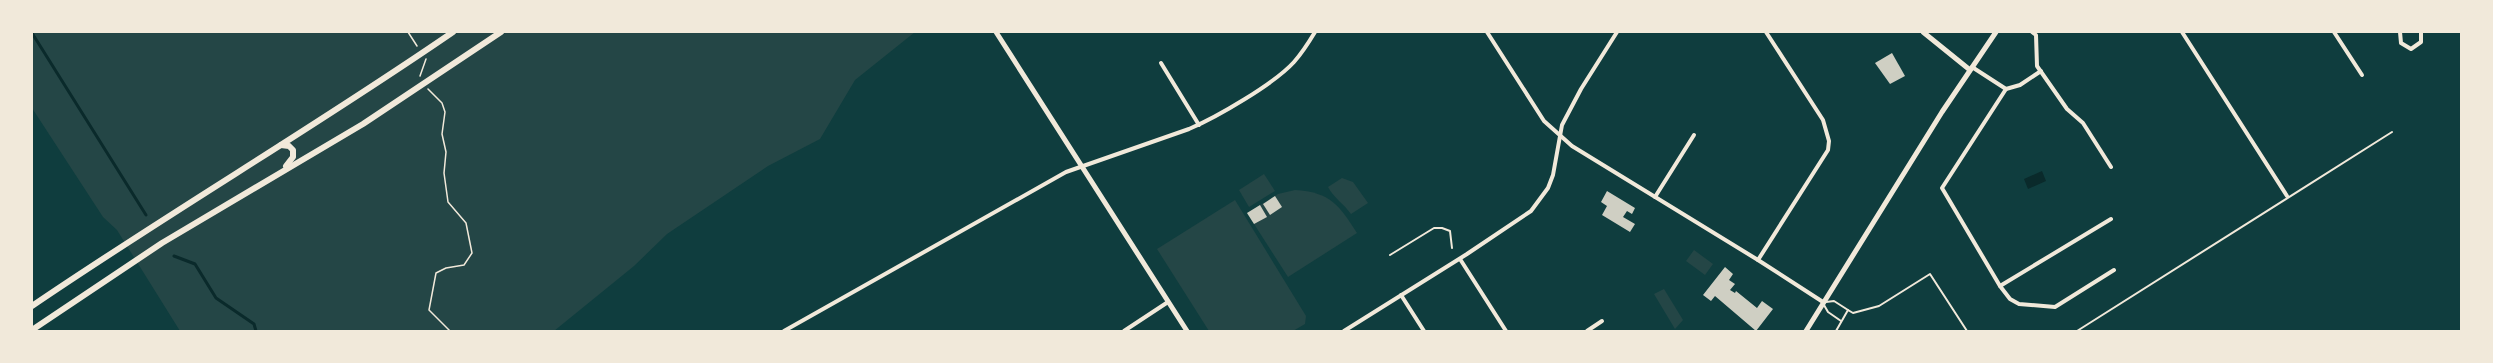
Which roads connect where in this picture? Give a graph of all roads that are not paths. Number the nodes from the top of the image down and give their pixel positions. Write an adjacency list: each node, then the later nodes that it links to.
1 (452, 32): 24 (main road)
2 (501, 32): 27 (main road)
3 (996, 32): 25 (street)
4 (1315, 32): 20 (street)
5 (1487, 32): 23 (street)
6 (1617, 32): 23 (street)
7 (1766, 32): 34 (street)
8 (1923, 32): 16 (street)
9 (1996, 32): 16 (street)
10 (2032, 32): 17 (street)
11 (2182, 32): 28 (street)
12 (2334, 32): 18 (street)
13 (2400, 32): 14 (street)
14 (2421, 32)
15 (1161, 63): 20 (street)
16 (1971, 68): 19 (street); 39 (street)
17 (2041, 72): 19 (street); 26 (street)
18 (2362, 75)
19 (2006, 89): 36 (street)
20 (1199, 125): 25 (street)
21 (2392, 132): 28 (lane)
22 (1694, 135): 29 (street)
23 (1561, 137): 29 (street); 33 (street)
24 (281, 145): 27 (main road); 40 (main road)
25 (1081, 165): 38 (street); 45 (street)
26 (2110, 167)
27 (283, 170): 44 (main road)
28 (2287, 196): 55 (lane)
29 (1654, 197): 34 (street)
30 (2111, 219): 36 (street)
31 (1452, 248): 32 (lane)
32 (1390, 255)
33 (1460, 259): 37 (street); 50 (street)
34 (1758, 260): 39 (street)
35 (2114, 270): 36 (street)
36 (2000, 286)
37 (1401, 295): 48 (street); 49 (street)
38 (1168, 302): 46 (street); 47 (street)
39 (1822, 302): 41 (lane); 43 (lane); 52 (street)
40 (32, 306)
41 (1848, 310): 43 (lane); 54 (lane)
42 (1602, 321): 51 (street)
43 (1841, 321): 53 (lane)
44 (32, 330)
45 (784, 331)
46 (1124, 331)
47 (1187, 331)
48 (1344, 331)
49 (1424, 331)
50 (1506, 331)
51 (1587, 331)
52 (1806, 331)
53 (1836, 331)
54 (1967, 331)
55 (2077, 331)

